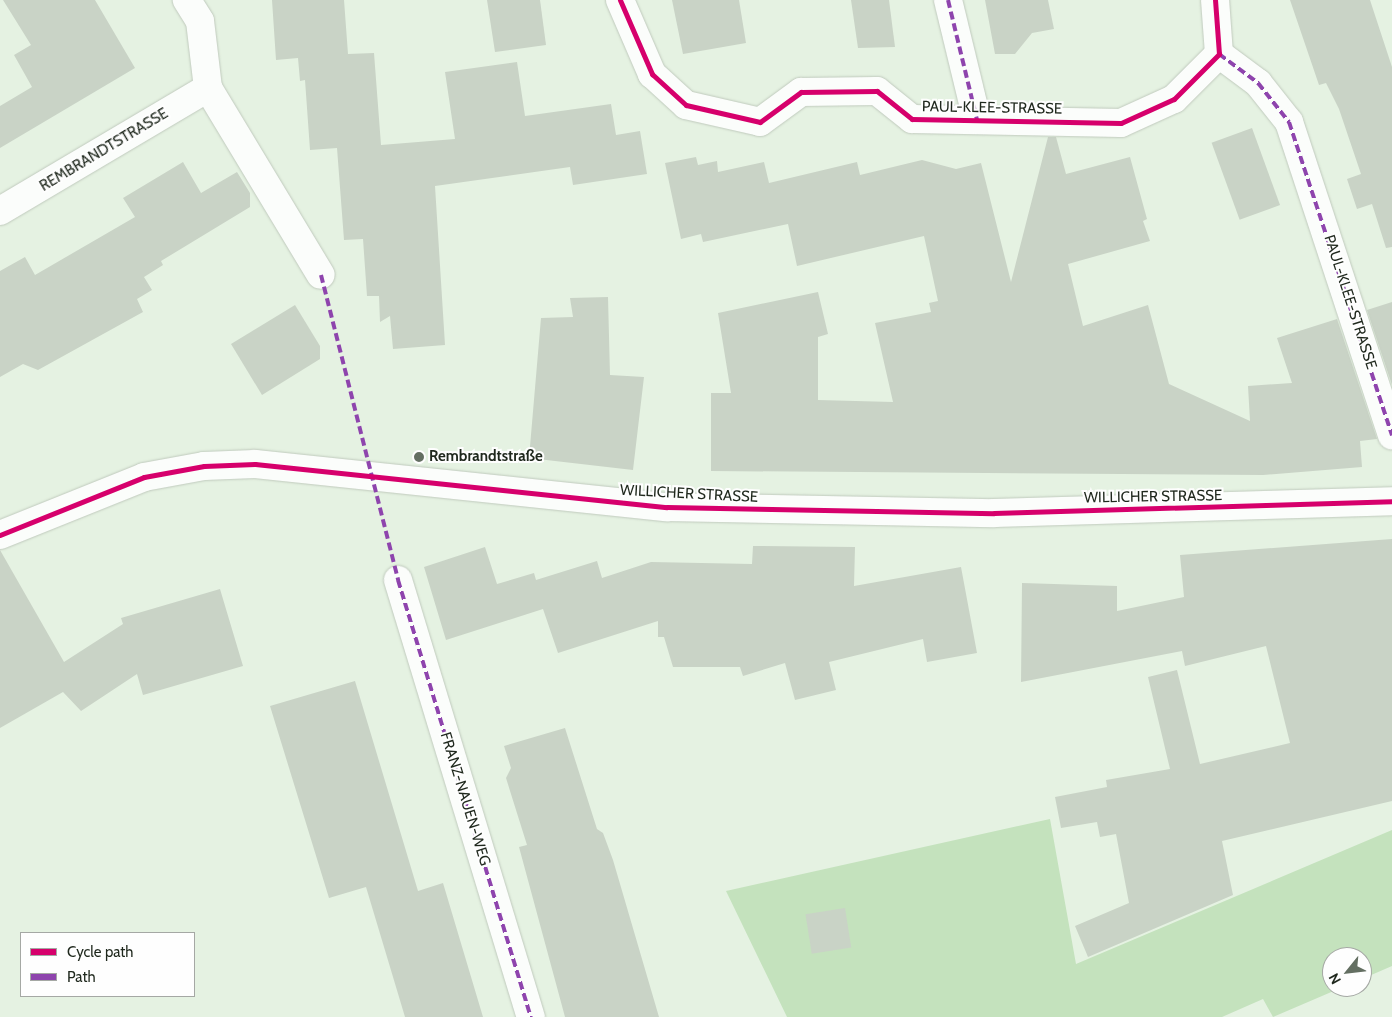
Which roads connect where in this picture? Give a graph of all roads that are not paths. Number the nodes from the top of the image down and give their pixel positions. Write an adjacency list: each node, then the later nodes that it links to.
1 (188, 0): 6 (street)
2 (620, 0): 7 (street, PAUL-KLEE-STRASSE)
3 (948, 0): 7 (street, PAUL-KLEE-STRASSE)
4 (1215, 0): 5 (street)
5 (1219, 54): 7 (street, PAUL-KLEE-STRASSE); 10 (street, PAUL-KLEE-STRASSE)
6 (208, 88): 8 (street, REMBRANDTSTRASSE); 9 (street)
7 (977, 120)
8 (0, 211)
9 (321, 275)
10 (1392, 435)
11 (1392, 501): 12 (street, WILLICHER STRASSE)
12 (0, 535)
13 (398, 580): 14 (street, FRANZ-NAUEN-WEG)
14 (532, 1017)

